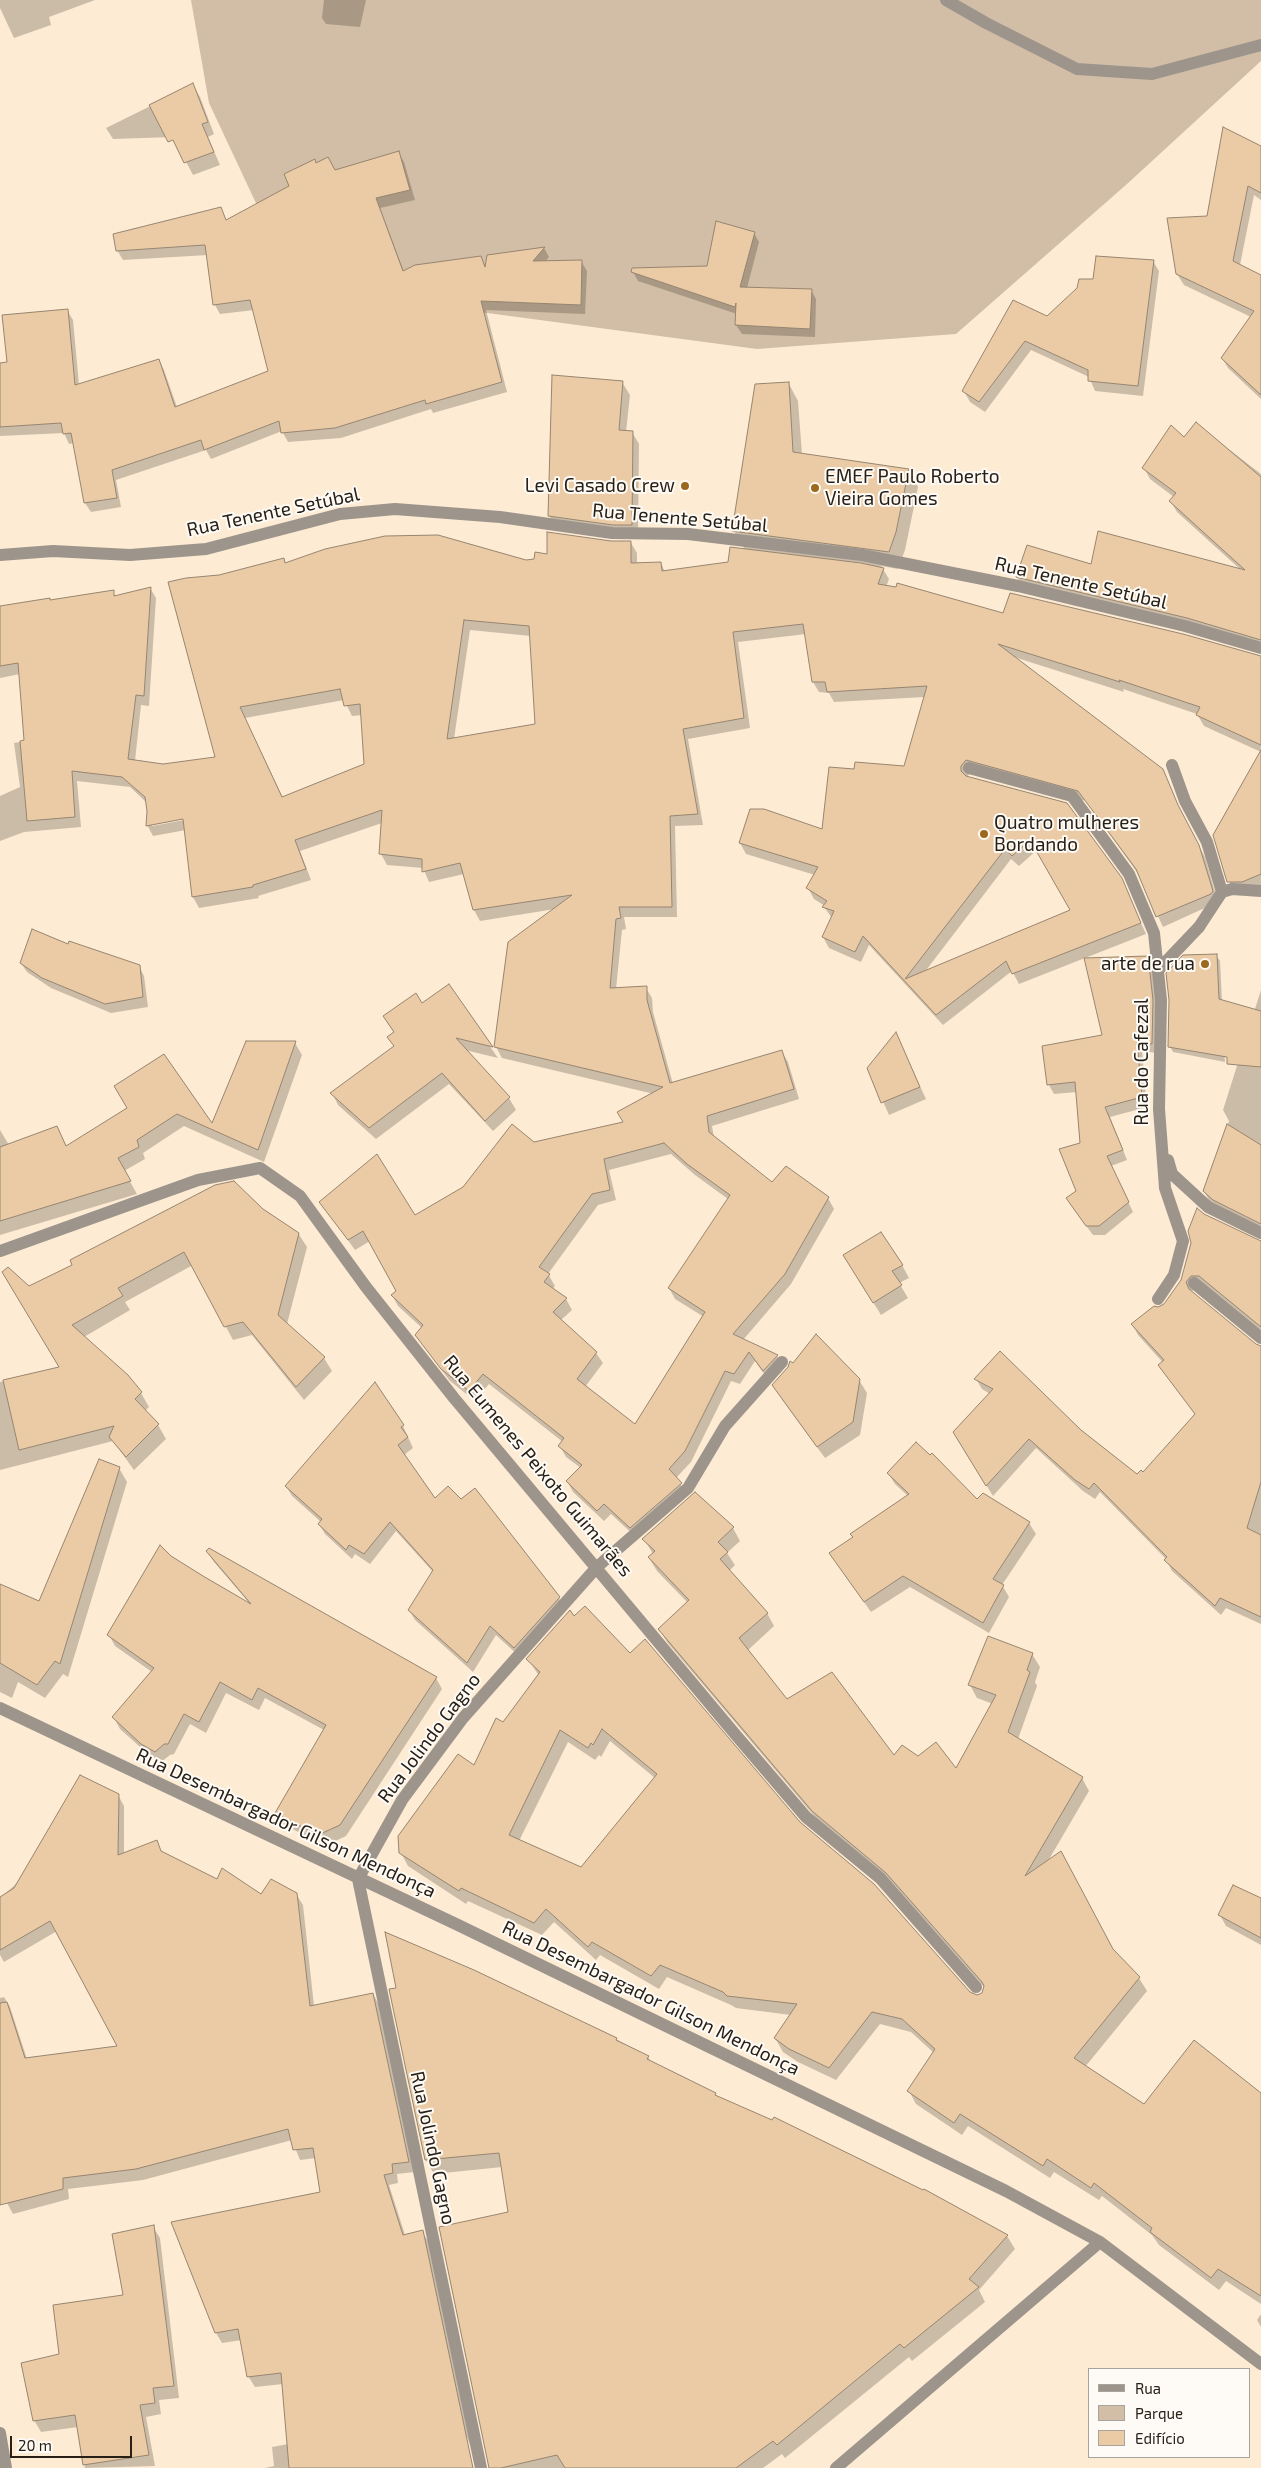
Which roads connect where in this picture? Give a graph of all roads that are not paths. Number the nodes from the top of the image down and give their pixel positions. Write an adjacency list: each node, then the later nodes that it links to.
1 (946, 0): 2 (street)
2 (1261, 45)
3 (0, 555): 4 (street, Rua Tenente Setúbal)
4 (1261, 648)
5 (1172, 765): 8 (street)
6 (969, 768): 9 (street, Rua do Cafezal)
7 (1261, 891): 8 (street)
8 (1222, 892): 9 (street)
9 (1158, 970): 10 (street, Rua do Cafezal)
10 (1161, 1136): 11 (street); 14 (street, Rua do Cafezal)
11 (1261, 1233)
12 (0, 1251): 17 (street, Rua Eumenes Peixoto Guimarães)
13 (1194, 1283): 15 (street)
14 (1158, 1299)
15 (1261, 1338)
16 (782, 1362): 17 (street, Rua Jolindo Gagno)
17 (597, 1566): 19 (street, Rua Jolindo Gagno); 20 (street, Rua Eumenes Peixoto Guimarães)
18 (0, 1708): 19 (street, Rua Desembargador Gilson Mendonça)
19 (358, 1879): 21 (street, Rua Desembargador Gilson Mendonça); 25 (street, Rua Jolindo Gagno)
20 (976, 1987)
21 (1100, 2242): 22 (street, Rua Desembargador Gilson Mendonça); 26 (street)
22 (1261, 2364)
23 (0, 2433): 24 (street)
24 (6, 2468)
25 (481, 2468)
26 (836, 2468)

